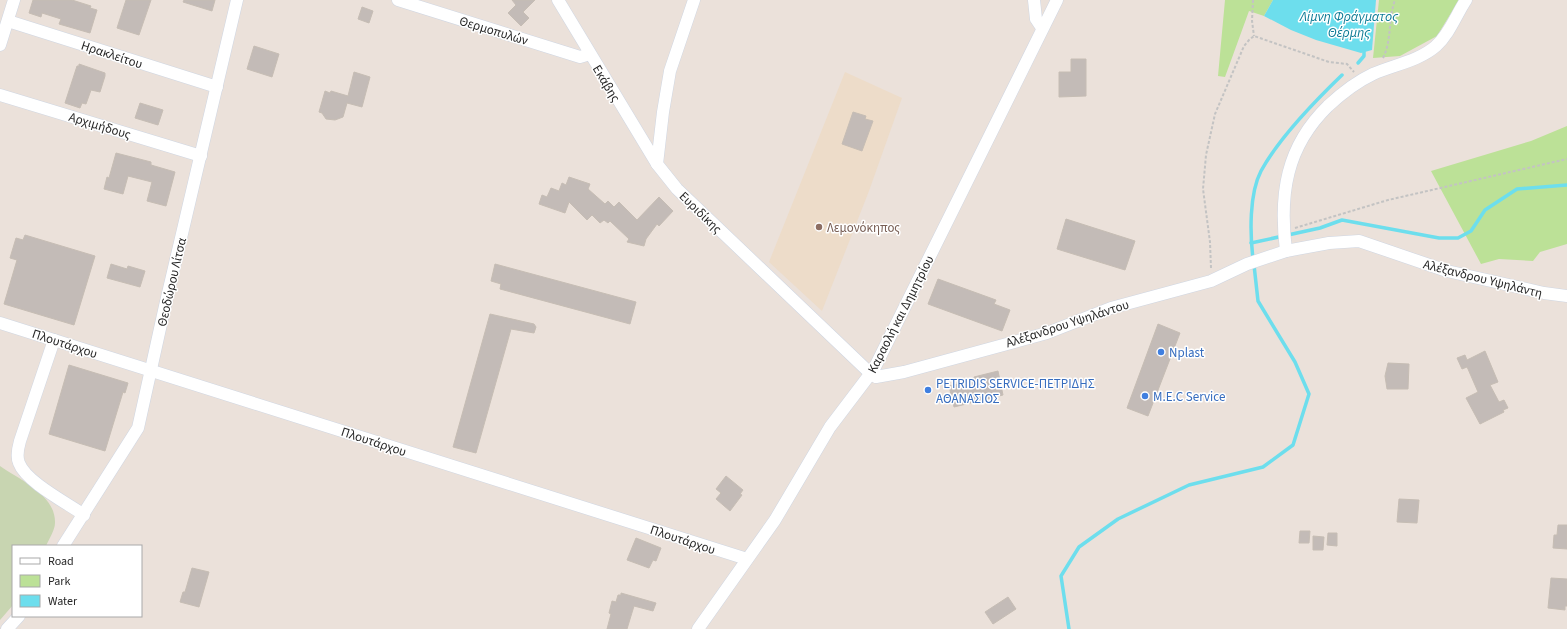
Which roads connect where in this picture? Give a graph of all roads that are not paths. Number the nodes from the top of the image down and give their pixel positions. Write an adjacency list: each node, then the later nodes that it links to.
1 (14, 0): 9 (street)
2 (237, 0): 13 (street, Θεοδώρου Λίτσα)
3 (398, 0): 12 (street, Θερμοπυλών)
4 (558, 0): 12 (street, Εκάβης)
5 (694, 0): 16 (street)
6 (1034, 0): 10 (street)
7 (1057, 0): 10 (street, Καραολή και Δημητρίου)
8 (1466, 0): 17 (street)
9 (8, 21): 11 (street); 13 (street, Ηρακλείτου)
10 (1042, 28): 23 (street, Καραολή και Δημητρίου)
11 (0, 45)
12 (590, 54): 16 (street, Εκάβης)
13 (217, 87): 15 (street, Θεοδώρου Λίτσα)
14 (0, 95): 15 (street, Αρχιμήδους)
15 (201, 156): 22 (street, Θεοδώρου Λίτσα)
16 (657, 164): 23 (street, Ευριδίκης)
17 (1286, 251): 18 (street, Αλέξανδρου Υψηλάντη); 19 (street, Αλέξανδρου Υψηλάντη)
18 (1262, 260): 23 (street, Αλέξανδρου Υψηλάντου)
19 (1567, 296)
20 (0, 323): 21 (street, Πλουτάρχου)
21 (54, 340): 22 (street, Πλουτάρχου); 24 (street)
22 (151, 370): 24 (street, Θεοδώρου Λίτσα); 26 (street, Πλουτάρχου)
23 (871, 374): 26 (street, Καραολή και Δημητρίου)
24 (84, 515): 25 (street, Θεοδώρου Λίτσα)
25 (64, 545)
26 (747, 559): 29 (street, Καραολή και Δημητρίου)
27 (18, 617): 28 (street)
28 (7, 629)
29 (698, 629)

